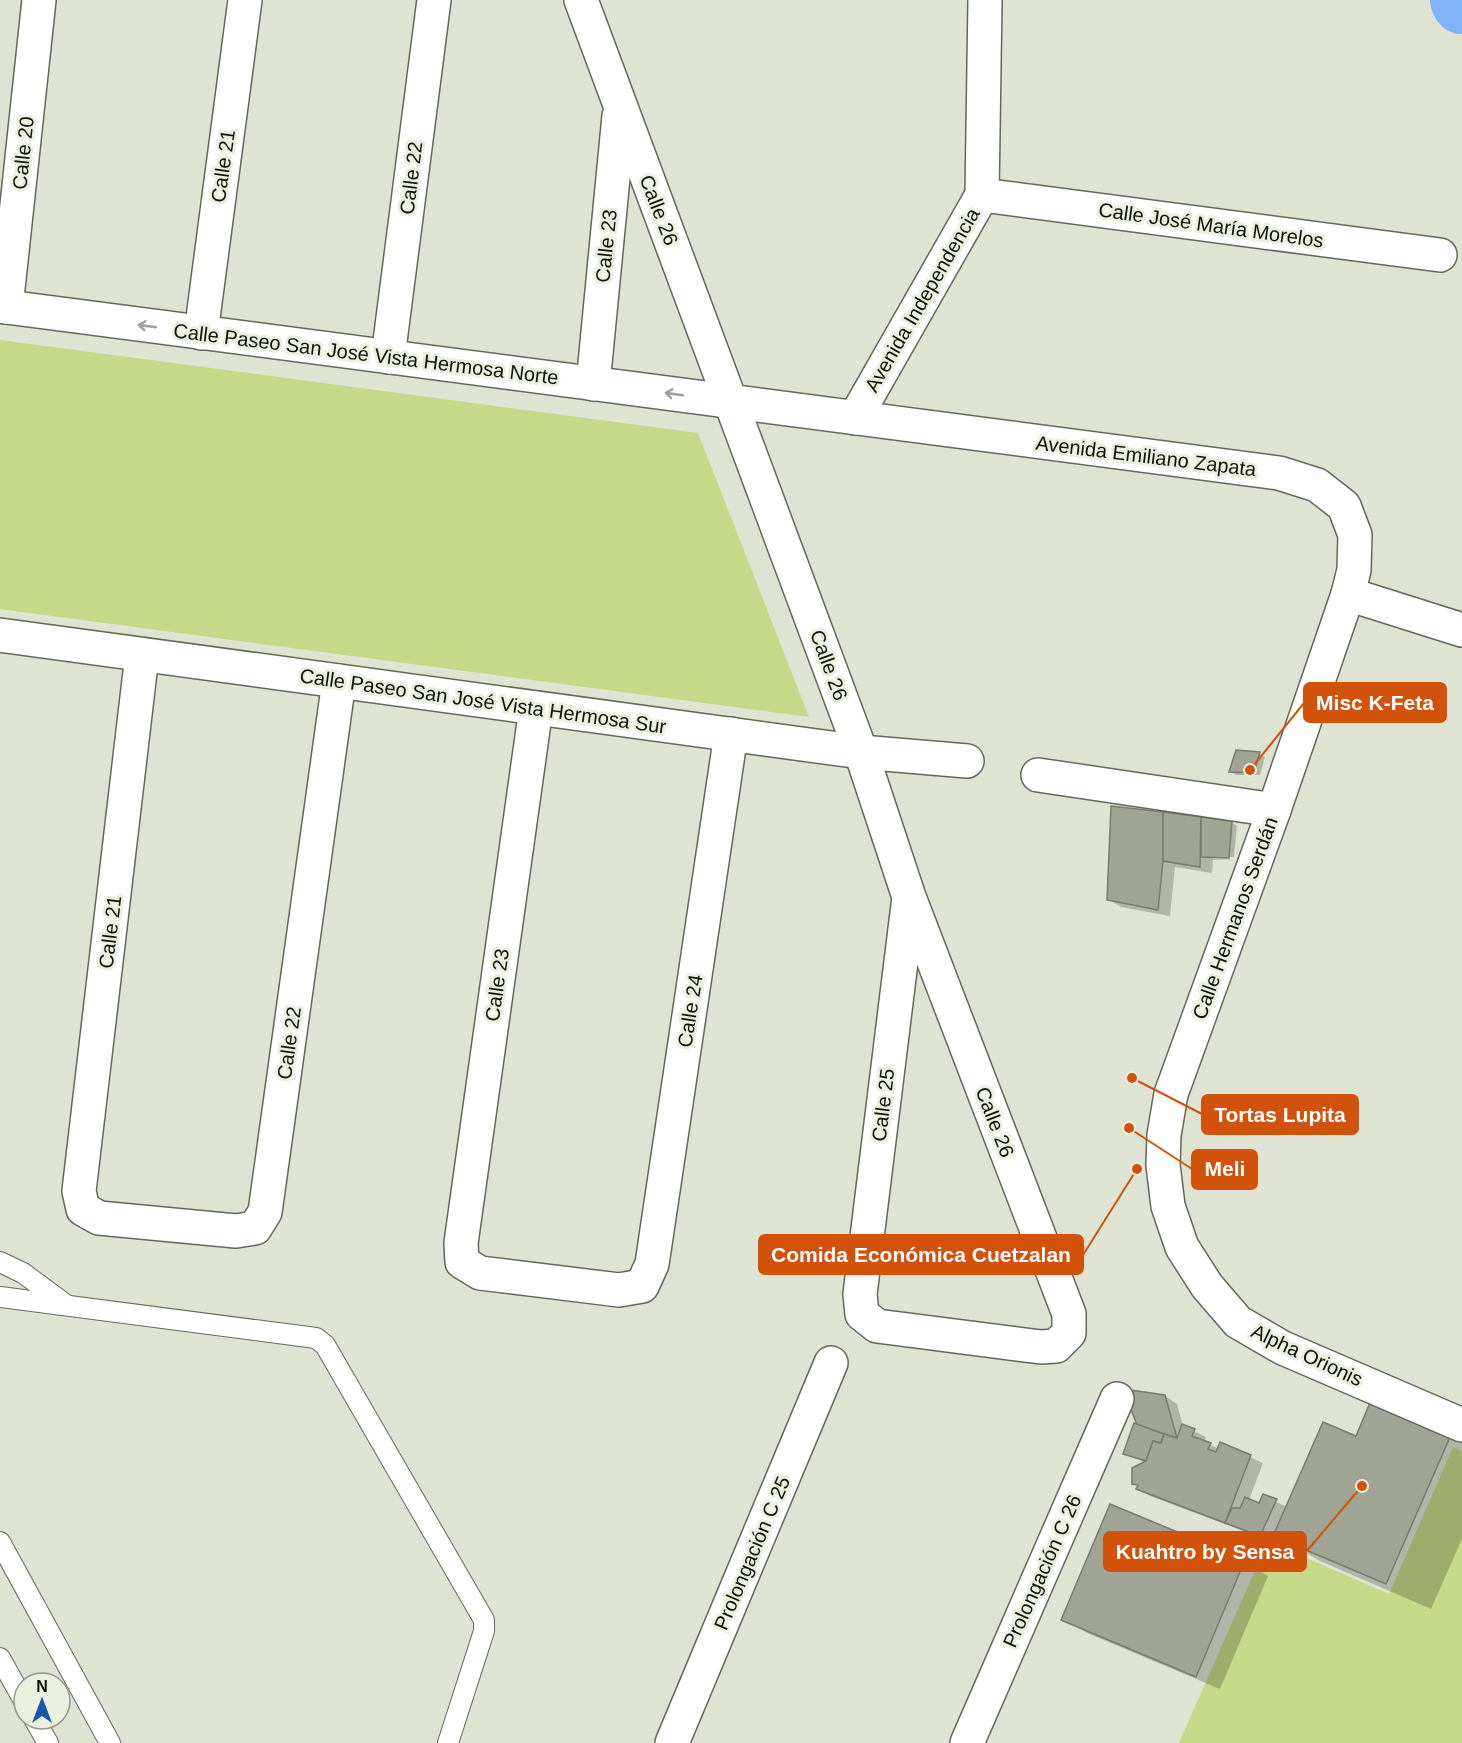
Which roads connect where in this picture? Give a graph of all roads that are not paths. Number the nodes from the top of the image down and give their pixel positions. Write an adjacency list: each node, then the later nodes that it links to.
1 (39, 0): 9 (street, Calle 20)
2 (245, 0): 10 (street, Calle 21)
3 (434, 0): 11 (street, Calle 22)
4 (581, 0): 6 (street, Calle 26)
5 (985, 0): 7 (street, Avenida Independencia)
6 (620, 109): 12 (street, Calle 23); 13 (street, Calle 26)
7 (982, 195): 8 (street, Calle José María Morelos); 14 (street, Avenida Independencia)
8 (1440, 255)
9 (3, 307): 10 (street, Calle Paseo San José Vista Hermosa Norte, one-way to 9)
10 (201, 333): 11 (street, Calle Paseo San José Vista Hermosa Norte)
11 (388, 357): 12 (street, Calle Paseo San José Vista Hermosa Norte)
12 (592, 384): 13 (street, Calle Paseo San José Vista Hermosa Norte, one-way to 12)
13 (732, 402): 14 (street, Avenida Emiliano Zapata); 22 (street, Calle 26)
14 (855, 418): 15 (street, Avenida Emiliano Zapata)
15 (1348, 594): 16 (street); 25 (street, Calle Hermanos Serdán)
16 (1462, 630)
17 (0, 636): 18 (street, Calle Paseo San José Vista Hermosa Sur)
18 (142, 654): 19 (street, Calle Paseo San José Vista Hermosa Sur); 27 (street, Calle 21)
19 (339, 681): 20 (street, Calle Paseo San José Vista Hermosa Sur); 27 (street, Calle 22)
20 (536, 708): 21 (street, Calle Paseo San José Vista Hermosa Sur); 30 (street, Calle 23)
21 (731, 734): 22 (street, Calle Paseo San José Vista Hermosa Sur); 30 (street, Calle 24)
22 (861, 752): 23 (street, Calle Paseo San José Vista Hermosa Sur); 26 (street, Calle 26)
23 (967, 761)
24 (1038, 775): 25 (street)
25 (1274, 810): 28 (street, Calle Hermanos Serdán)
26 (909, 897): 33 (street, Calle 26); 33 (street, Calle 25)
27 (83, 1209)
28 (1182, 1247): 36 (street, Alpha Orionis)
29 (0, 1262): 32 (lane)
30 (642, 1287)
31 (0, 1297): 32 (lane)
32 (66, 1305): 41 (lane)
33 (1069, 1333)
34 (831, 1363): 42 (street, Prolongación C 25)
35 (1117, 1399): 43 (street, Prolongación C 26)
36 (1462, 1425)
37 (0, 1542): 40 (lane)
38 (0, 1658): 39 (lane)
39 (12, 1680)
40 (110, 1743)
41 (448, 1743)
42 (672, 1743)
43 (967, 1743)

